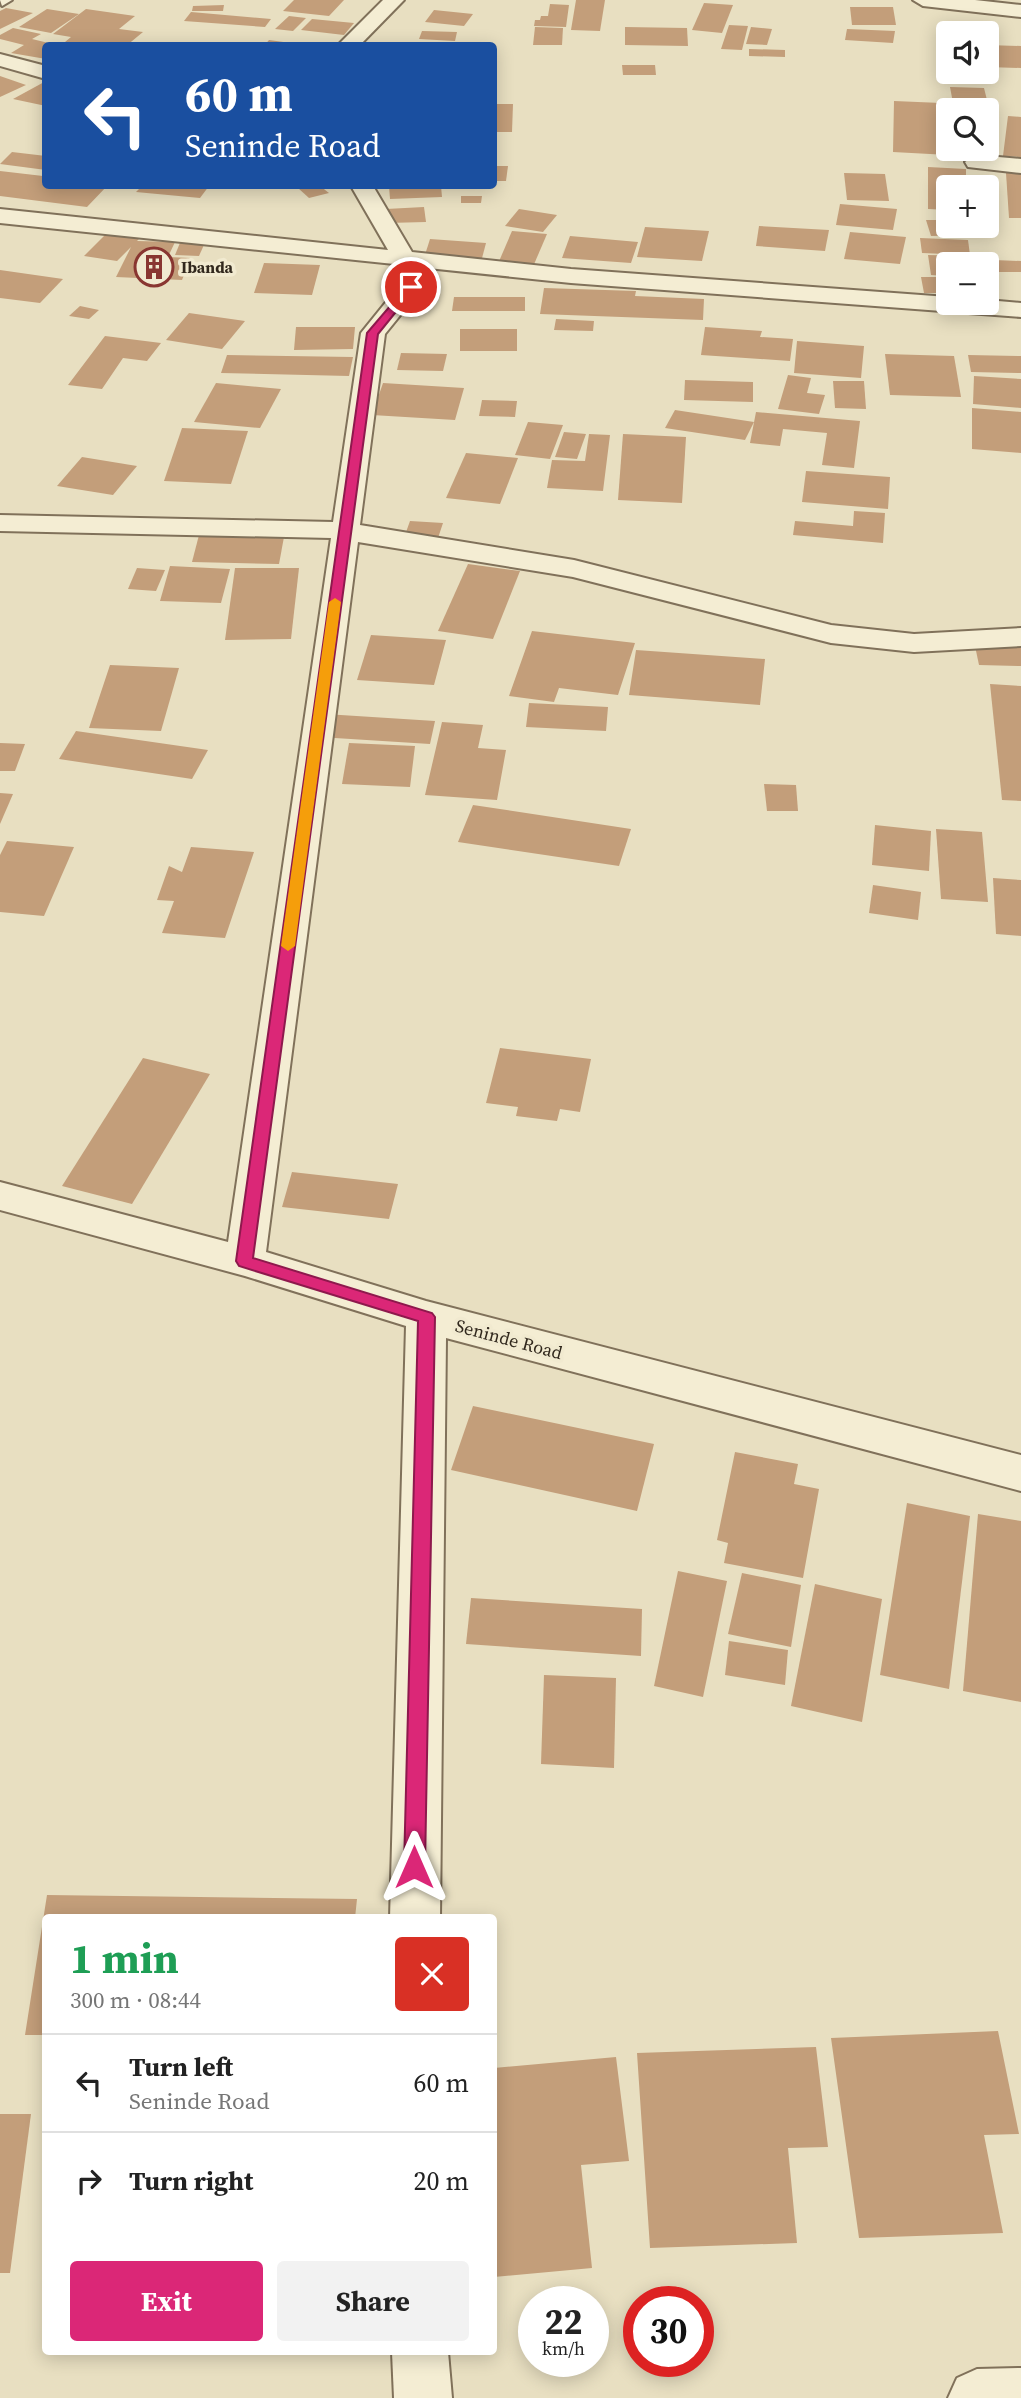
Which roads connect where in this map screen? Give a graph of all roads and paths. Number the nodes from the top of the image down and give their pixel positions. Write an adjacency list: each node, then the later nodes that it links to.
1 (394, 0): 4 (street)
2 (923, 0): 3 (street)
3 (1021, 11)
4 (351, 42)
5 (0, 61): 6 (street)
6 (42, 72)
7 (976, 162): 8 (street)
8 (1021, 166)
9 (364, 189): 11 (street)
10 (0, 216): 11 (street)
11 (404, 258): 12 (street); 14 (street)
12 (1021, 310)
13 (0, 523): 14 (street)
14 (345, 531): 15 (street); 17 (street)
15 (1021, 637)
16 (0, 1196): 17 (street, Seninde Road)
17 (244, 1261): 18 (street, Seninde Road)
18 (426, 1317): 19 (street, Seninde Road); 20 (street)
19 (1021, 1473)
20 (415, 1914)
21 (420, 2355): 23 (street)
22 (1021, 2397): 24 (street)
23 (423, 2398)
24 (977, 2398)

